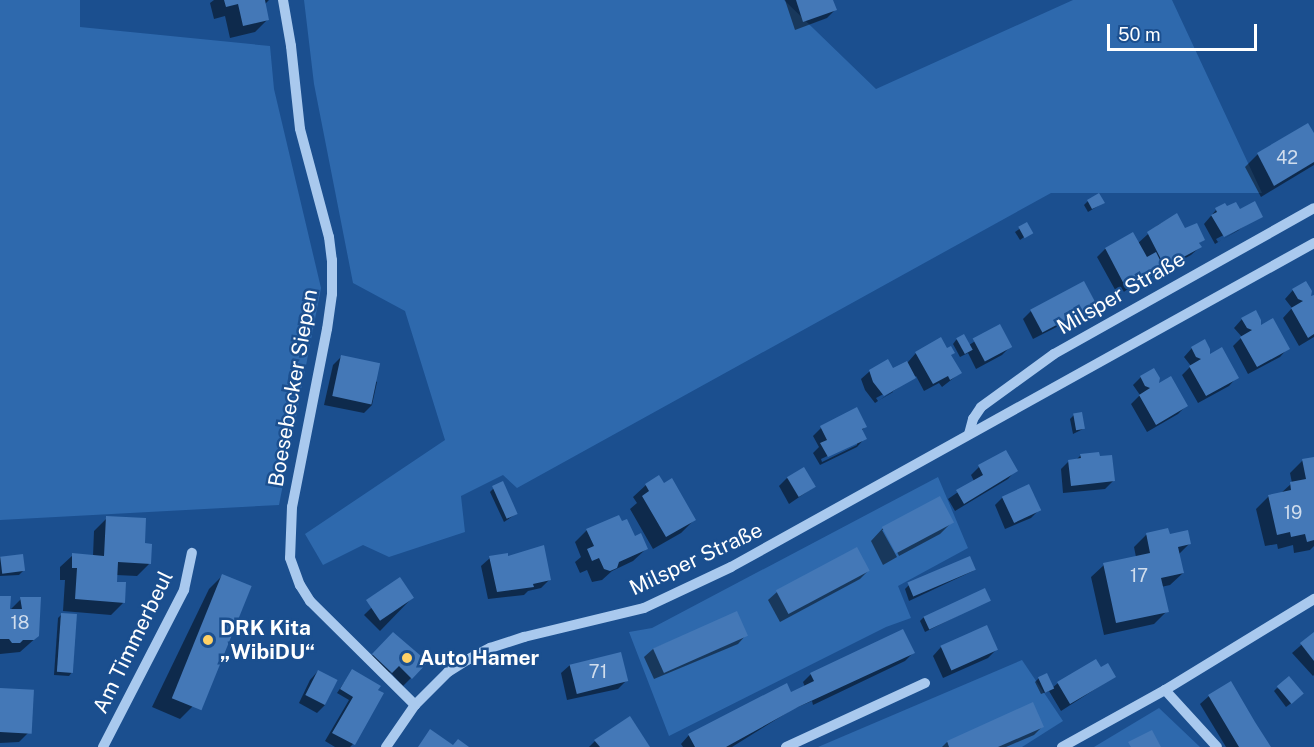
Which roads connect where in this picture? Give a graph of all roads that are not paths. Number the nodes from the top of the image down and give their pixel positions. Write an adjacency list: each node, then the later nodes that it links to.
1 (283, 0): 9 (street, Boesebecker Siepen)
2 (1314, 208): 4 (street, Milsper Straße)
3 (1314, 243): 4 (street, Milsper Straße)
4 (969, 435): 9 (street, Milsper Straße)
5 (192, 553): 10 (street, Am Timmerbeul)
6 (1314, 599): 8 (street)
7 (925, 683): 12 (street)
8 (1165, 690): 13 (street); 14 (street)
9 (415, 705): 11 (street, Milsper Straße)
10 (103, 747)
11 (386, 747)
12 (786, 747)
13 (1062, 747)
14 (1217, 747)

